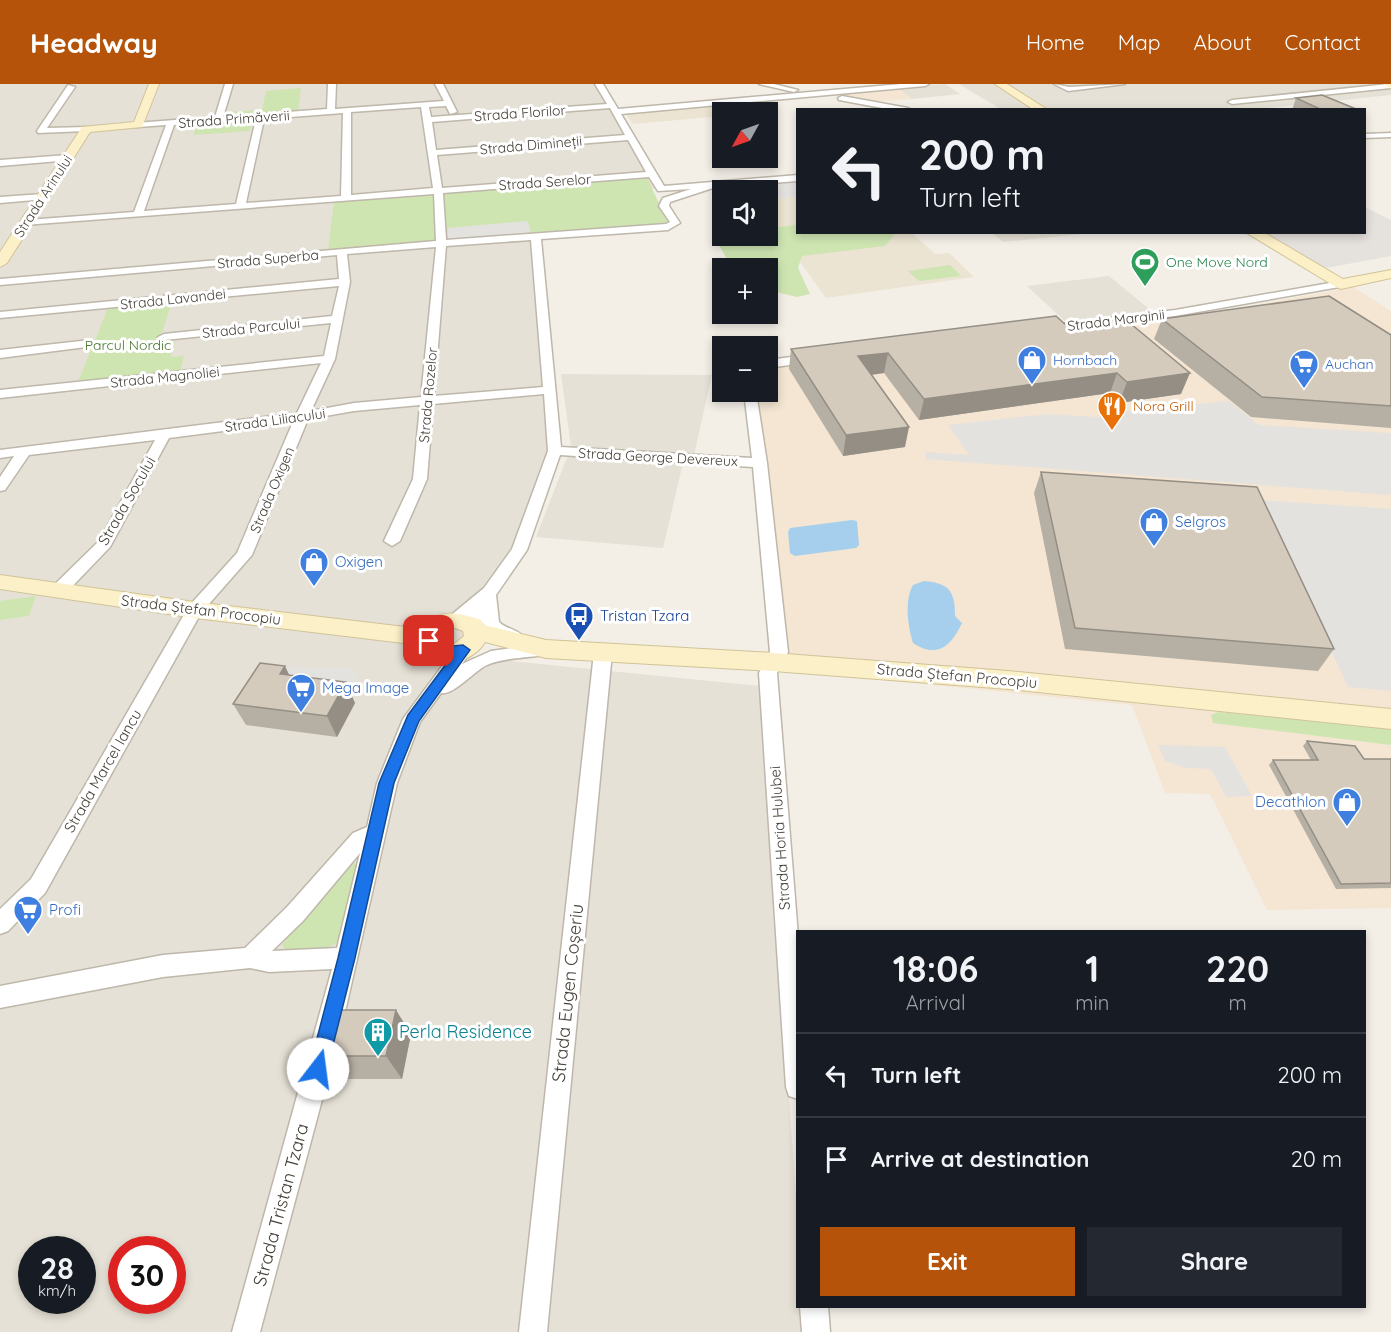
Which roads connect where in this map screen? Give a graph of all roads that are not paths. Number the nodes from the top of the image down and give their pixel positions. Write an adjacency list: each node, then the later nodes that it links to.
1 (154, 84): 29 (street)
2 (229, 84): 26 (street)
3 (332, 84): 23 (street)
4 (439, 84): 16 (street)
5 (599, 84): 21 (street)
6 (763, 84): 15 (street)
7 (851, 84): 14 (street)
8 (924, 84): 14 (street)
9 (1000, 84): 19 (street)
10 (1058, 84): 11 (street)
11 (1121, 84)
12 (1390, 85): 20 (street)
13 (71, 87): 30 (street, Strada Primăverii)
14 (859, 90): 15 (street)
15 (818, 94): 18 (street); 21 (street, Strada Florilor)
16 (450, 103): 17 (street, Strada Primăverii); 25 (street)
17 (425, 105): 22 (street, Strada Primăverii); 27 (street)
18 (897, 108)
19 (1040, 108)
20 (1244, 108)
21 (614, 109): 25 (street, Strada Florilor); 33 (street)
22 (347, 111): 23 (street, Strada Primăverii); 44 (street)
23 (331, 112): 24 (street, Strada Primăverii)
24 (260, 117): 26 (street, Strada Primăverii); 46 (street)
25 (455, 118): 27 (street, Strada Florilor)
26 (218, 120): 28 (street, Strada Primăverii)
27 (428, 120): 34 (street)
28 (171, 123): 29 (street, Strada Primăverii); 47 (street)
29 (138, 125): 30 (street, Strada Primăverii)
30 (86, 129): 35 (street, Strada Arinului)
31 (1391, 135): 32 (street)
32 (1366, 136)
33 (630, 137): 34 (street, Strada Dimineții); 37 (street)
34 (432, 153): 42 (street)
35 (68, 158): 36 (street); 43 (street, Strada Arinului)
36 (0, 163)
37 (653, 174): 40 (street); 42 (street, Strada Serelor)
38 (796, 177): 39 (street)
39 (763, 180)
40 (712, 184)
41 (712, 186): 51 (street, Strada Superba)
42 (438, 191): 44 (street, Strada Serelor); 52 (street, Strada Rozelor)
43 (43, 197): 45 (street); 48 (street, Strada Arinului)
44 (346, 197): 46 (street, Strada Serelor)
45 (0, 200)
46 (240, 207): 47 (street, Strada Serelor)
47 (138, 214): 48 (street, Strada Serelor)
48 (23, 227): 49 (street); 54 (street, Strada Arinului)
49 (0, 233)
50 (1255, 234): 58 (street)
51 (536, 236): 52 (street, Strada Superba); 68 (street, Strada Tristan Tzara)
52 (441, 243): 53 (street, Strada Superba); 70 (street, Strada Rozelor)
53 (342, 252): 56 (street, Strada Superba); 57 (street, Strada Oxigen)
54 (0, 263)
55 (1391, 274): 58 (street, Strada Marginii)
56 (0, 282)
57 (345, 282): 59 (street, Strada Lavandei); 60 (street, Strada Oxigen)
58 (1341, 284): 61 (street, Strada Marginii)
59 (0, 315)
60 (338, 319): 62 (street, Strada Parcului); 66 (street, Strada Oxigen)
61 (1031, 330)
62 (164, 337)
63 (90, 344): 64 (street)
64 (0, 354)
65 (824, 357): 67 (street)
66 (329, 359): 69 (street, Strada Magnoliei); 72 (street, Strada Oxigen)
67 (778, 363)
68 (551, 390): 70 (street, Strada Liliacului); 75 (street, Strada Tristan Tzara)
69 (0, 394)
70 (428, 399): 72 (street, Strada Liliacului); 79 (street, Strada Rozelor)
71 (751, 402): 77 (street)
72 (302, 417): 73 (street, Strada Liliacului); 83 (street, Strada Oxigen)
73 (165, 434): 74 (street, Strada Liliacului); 82 (street, Strada Socului)
74 (26, 451): 76 (street, Strada Liliacului); 78 (street)
75 (555, 451): 77 (street, Strada George Devereux); 81 (street, Strada Tristan Tzara)
76 (0, 454)
77 (760, 463): 87 (street)
78 (0, 487)
79 (392, 541)
80 (0, 582): 82 (street, Strada Ștefan Procopiu)
81 (492, 588): 84 (street, Strada Tristan Tzara); 85 (street)
82 (58, 591): 83 (street, Strada Ștefan Procopiu)
83 (195, 610): 84 (street, Strada Ștefan Procopiu); 91 (street, Strada Marcel Iancu)
84 (456, 636): 85 (street, Strada Ștefan Procopiu); 88 (street, Strada Tristan Tzara)
85 (534, 647): 86 (street, Strada Ștefan Procopiu); 88 (street)
86 (603, 653): 87 (street, Strada Ștefan Procopiu); 98 (street, Strada Eugen Coșeriu)
87 (773, 662): 89 (street, Strada Ștefan Procopiu); 95 (street, Strada Horia Hulubei)
88 (412, 719): 90 (street, Strada Tristan Tzara)
89 (1391, 719)
90 (376, 832): 92 (street); 93 (street, Strada Tristan Tzara)
91 (0, 924)
92 (250, 958): 93 (street); 94 (street)
93 (347, 958): 97 (street, Strada Tristan Tzara)
94 (0, 997)
95 (796, 1059)
96 (814, 1308): 99 (street)
97 (246, 1332)
98 (533, 1332)
99 (816, 1332)

